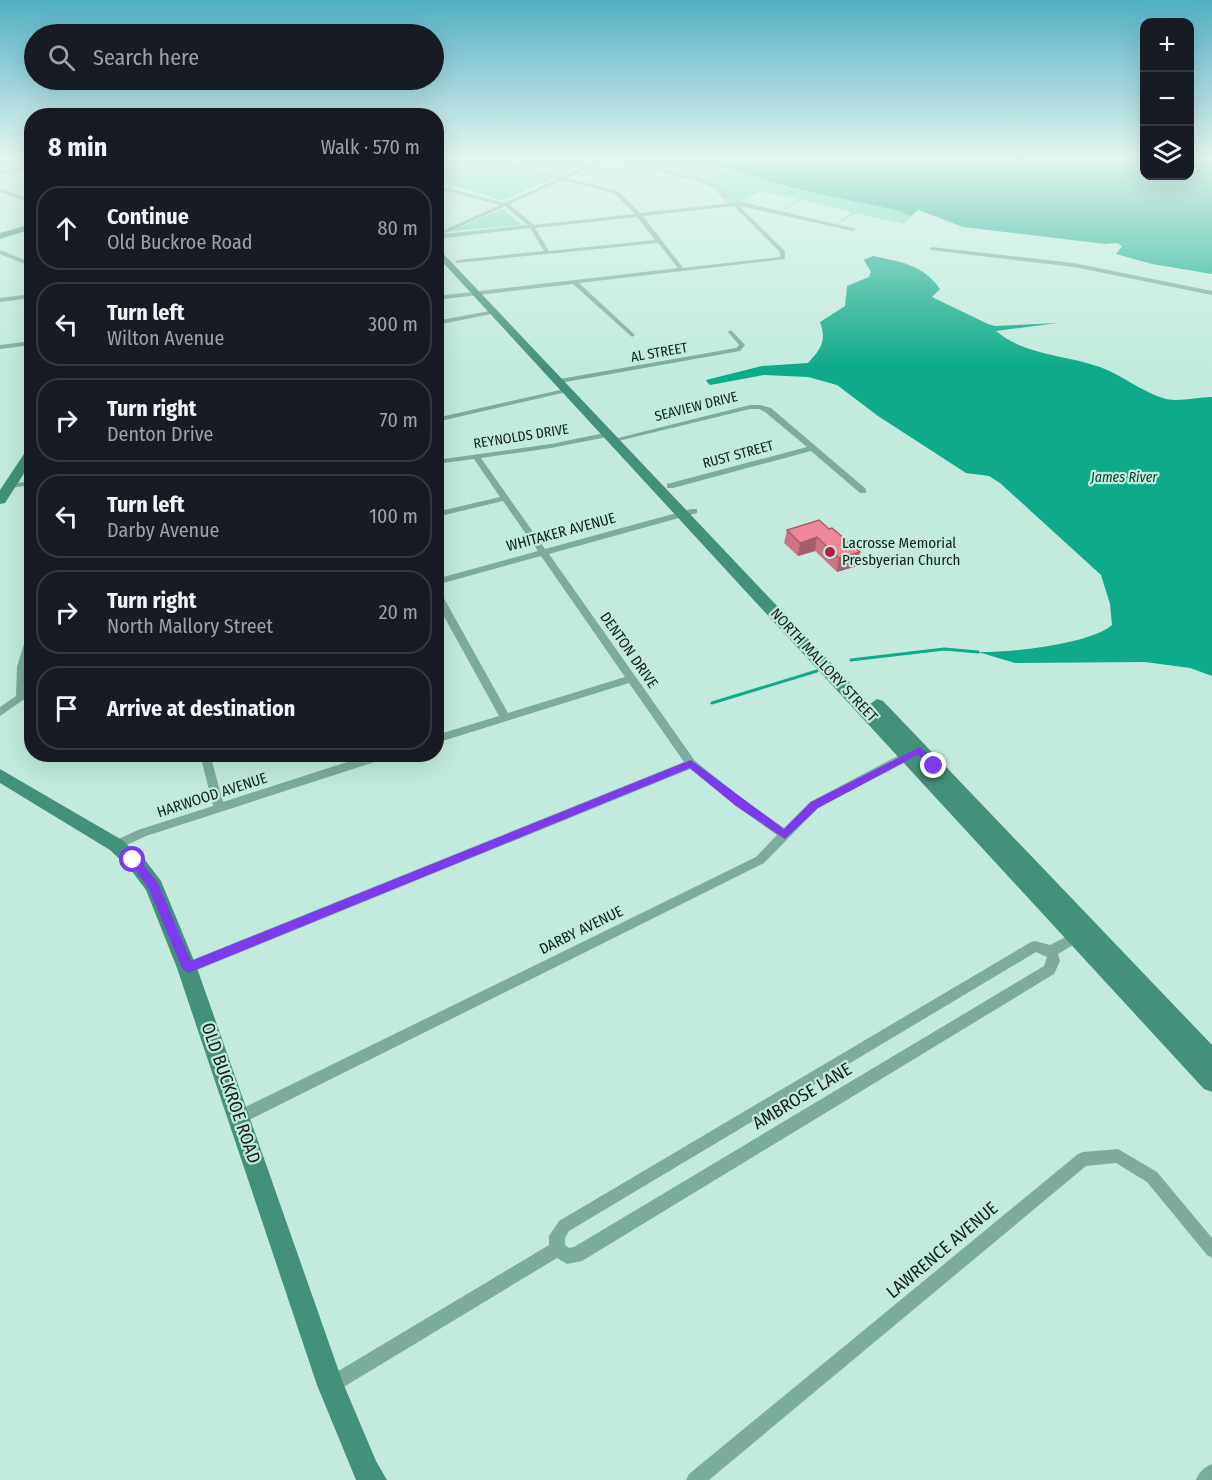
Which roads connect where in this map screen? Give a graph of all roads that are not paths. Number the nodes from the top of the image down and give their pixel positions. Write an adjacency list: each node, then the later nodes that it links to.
1 (515, 227): 9 (street)
2 (532, 227): 14 (street)
3 (648, 227): 10 (street)
4 (758, 227): 18 (street)
5 (845, 227): 7 (street)
6 (24, 228): 8 (main road)
7 (853, 229)
8 (0, 236)
9 (444, 236)
10 (658, 241): 14 (street); 18 (street)
11 (444, 246): 17 (main road, NORTH MALLORY STREET)
12 (932, 249): 21 (street)
13 (0, 252): 16 (street)
14 (548, 252): 17 (street)
15 (444, 256): 20 (main road, NORTH MALLORY STREET)
16 (24, 262)
17 (459, 262): 20 (main road, NORTH MALLORY STREET)
18 (682, 270): 19 (street)
19 (574, 282): 20 (street); 28 (street)
20 (482, 292): 23 (street); 25 (main road, NORTH MALLORY STREET); 31 (main road, NORTH MALLORY STREET)
21 (1212, 293)
22 (24, 297): 24 (street)
23 (444, 297)
24 (0, 300)
25 (495, 312): 26 (street); 31 (main road, NORTH MALLORY STREET)
26 (444, 322)
27 (731, 332): 31 (street, AL STREET)
28 (632, 335)
29 (24, 345): 30 (street)
30 (0, 347)
31 (566, 384): 32 (street); 33 (main road, NORTH MALLORY STREET)
32 (444, 418)
33 (616, 437): 34 (street, SEAVIEW DRIVE); 35 (street, REYNOLDS DRIVE); 40 (main road, NORTH MALLORY STREET); 45 (main road, NORTH MALLORY STREET)
34 (812, 448): 40 (street, RUST STREET); 41 (street, SEAVIEW DRIVE)
35 (476, 456): 36 (street, REYNOLDS DRIVE); 42 (street, DENTON DRIVE)
36 (444, 461)
37 (24, 463): 39 (main road)
38 (24, 484): 39 (street)
39 (9, 486): 43 (main road)
40 (670, 486): 45 (main road, NORTH MALLORY STREET)
41 (863, 491)
42 (504, 498): 44 (street); 46 (street, DENTON DRIVE)
43 (0, 500)
44 (444, 513)
45 (689, 513): 46 (street, WHITAKER AVENUE); 56 (main road, NORTH MALLORY STREET)
46 (543, 553): 47 (street, WHITAKER AVENUE); 50 (street, DENTON DRIVE)
47 (444, 580)
48 (444, 607): 54 (street)
49 (24, 660): 51 (street)
50 (632, 679): 54 (street); 59 (street, DENTON DRIVE)
51 (24, 682)
52 (24, 697): 53 (street)
53 (0, 712)
54 (505, 717): 55 (street)
55 (444, 736)
56 (914, 753): 62 (street, DARBY AVENUE); 64 (main road, NORTH MALLORY STREET)
57 (207, 762): 61 (street)
58 (353, 762): 61 (street, HARWOOD AVENUE)
59 (691, 764): 62 (street, DENTON DRIVE); 66 (street)
60 (0, 775): 63 (main road, OLD BUCKROE ROAD)
61 (219, 808): 63 (street, HARWOOD AVENUE)
62 (785, 835): 69 (street, DARBY AVENUE)
63 (116, 845): 66 (main road, OLD BUCKROE ROAD)
64 (1083, 933): 65 (street, AMBROSE LANE); 67 (main road, NORTH MALLORY STREET); 68 (main road, NORTH MALLORY STREET)
65 (1051, 951): 70 (street, AMBROSE LANE); 70 (street, AMBROSE LANE)
66 (188, 968): 69 (main road, OLD BUCKROE ROAD)
67 (1212, 1060)
68 (1212, 1082)
69 (240, 1117): 72 (main road, OLD BUCKROE ROAD)
70 (557, 1249): 72 (street)
71 (1212, 1250): 75 (street, LAWRENCE AVENUE)
72 (330, 1385): 74 (main road, OLD BUCKROE ROAD)
73 (1212, 1473): 76 (street)
74 (373, 1480)
75 (695, 1480)
76 (1205, 1480)

